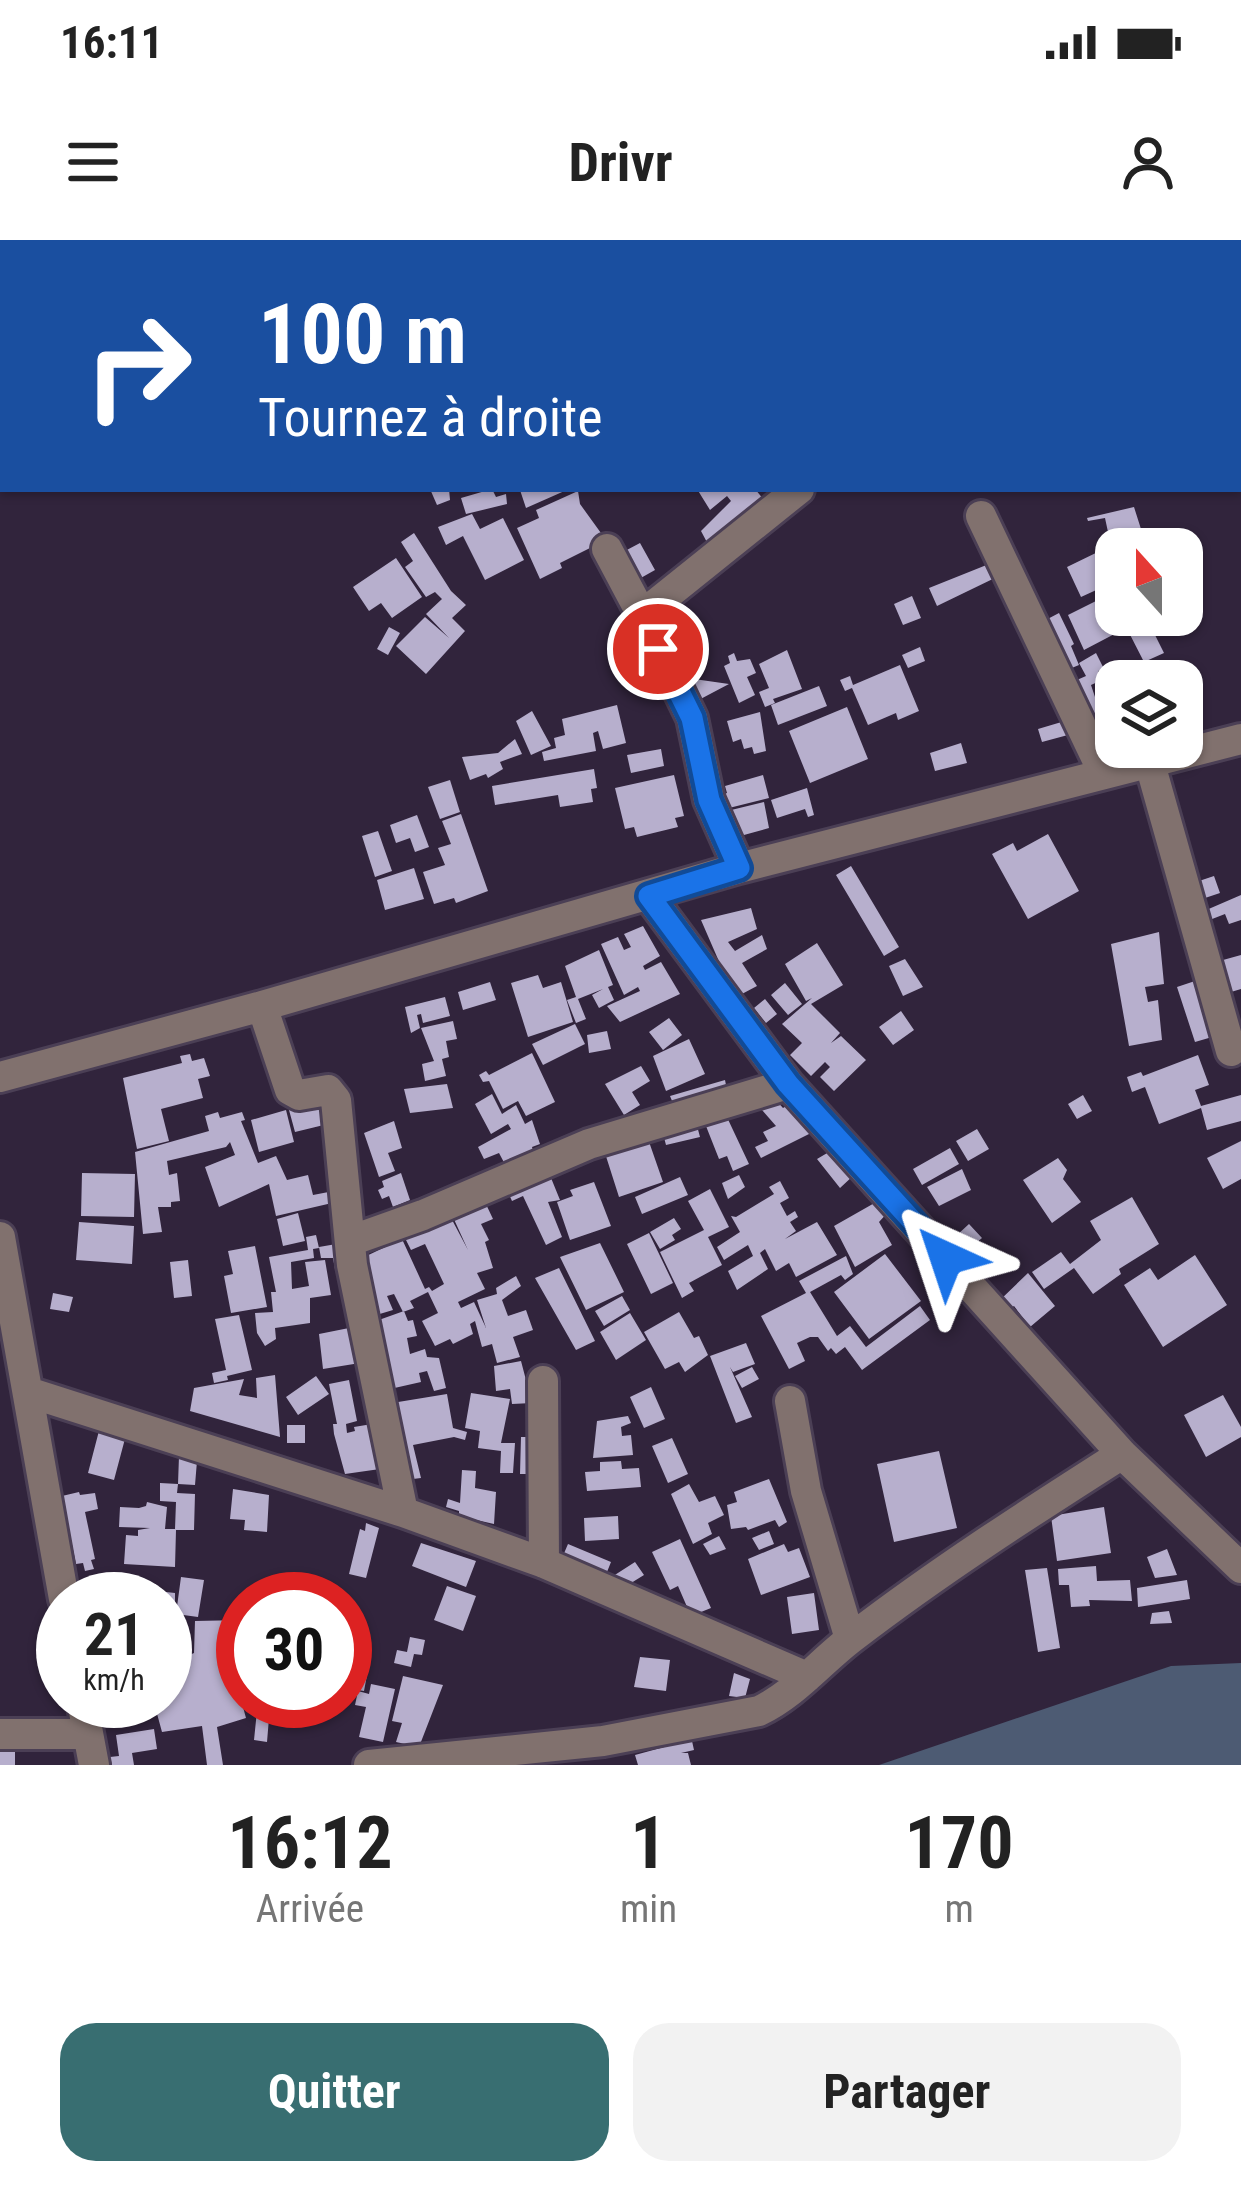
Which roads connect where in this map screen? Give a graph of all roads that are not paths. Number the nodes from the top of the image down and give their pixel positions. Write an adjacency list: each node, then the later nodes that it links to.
1 (795, 492): 4 (street)
2 (981, 516): 9 (street)
3 (607, 549): 4 (street)
4 (642, 615): 10 (street)
5 (1241, 739): 6 (street)
6 (1203, 749)
7 (1132, 768): 9 (street)
8 (1151, 768): 13 (street)
9 (1104, 774): 10 (street)
10 (739, 868): 11 (street)
11 (649, 896): 12 (street); 15 (street)
12 (262, 1006): 14 (street); 17 (street)
13 (1231, 1051)
14 (0, 1077)
15 (788, 1084): 17 (street); 21 (street)
16 (0, 1237): 19 (street)
17 (350, 1241): 22 (street)
18 (543, 1382): 23 (street)
19 (28, 1392): 22 (street); 25 (street)
20 (790, 1401): 26 (street)
21 (1122, 1454): 24 (street); 26 (street)
22 (403, 1512): 23 (street)
23 (544, 1563): 27 (street)
24 (1241, 1568)
25 (59, 1572)
26 (850, 1639): 27 (street)
27 (807, 1677): 32 (street)
28 (86, 1728): 30 (street)
29 (0, 1734): 30 (street)
30 (87, 1734): 31 (street)
31 (94, 1765)
32 (369, 1765)

